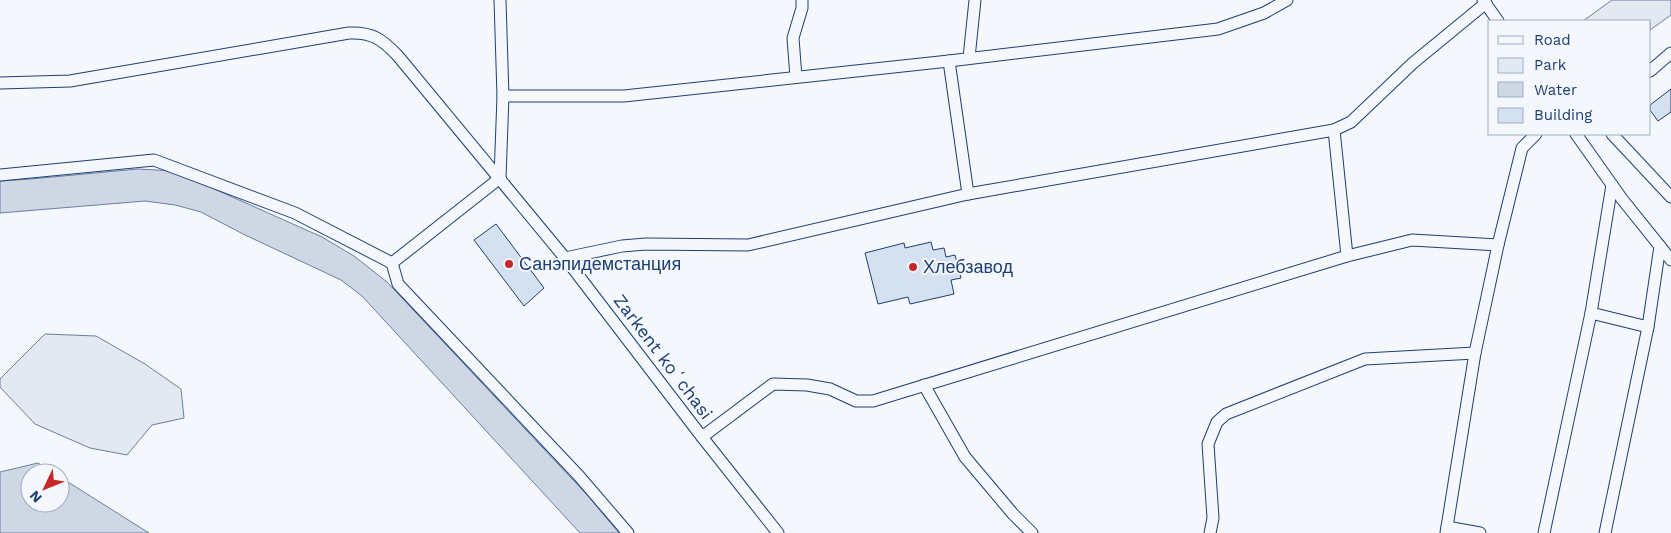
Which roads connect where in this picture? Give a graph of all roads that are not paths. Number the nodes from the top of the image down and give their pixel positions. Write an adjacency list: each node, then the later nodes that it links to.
1 (500, 0): 13 (street)
2 (802, 0): 11 (street)
3 (975, 0): 8 (street)
4 (1287, 0): 8 (street)
5 (1484, 2): 6 (street); 14 (street)
6 (1497, 20)
7 (1671, 53): 10 (street)
8 (969, 58): 9 (street)
9 (949, 61): 11 (street); 21 (street)
10 (1651, 70)
11 (796, 77): 13 (street)
12 (0, 83): 19 (street, Zarkent koʻchasi)
13 (503, 96): 19 (street)
14 (1334, 130): 21 (street); 25 (street)
15 (1535, 135): 23 (street)
16 (1577, 135): 20 (street)
17 (1613, 135): 22 (street)
18 (0, 175): 28 (street)
19 (500, 178): 26 (street, Zarkent koʻchasi); 28 (street)
20 (1612, 185): 24 (street); 29 (street)
21 (968, 194): 26 (street)
22 (1671, 197)
23 (1498, 245): 25 (street); 31 (street)
24 (1660, 246): 27 (street); 30 (street)
25 (1347, 256): 32 (street)
26 (565, 258): 33 (street, Zarkent koʻchasi)
27 (1671, 260)
28 (392, 264): 35 (street)
29 (1591, 313): 30 (street); 40 (street)
30 (1648, 327): 41 (street)
31 (1476, 353): 34 (street); 38 (street)
32 (924, 385): 33 (street); 37 (street)
33 (702, 437): 36 (street, Zarkent koʻchasi)
34 (1447, 530): 39 (street)
35 (628, 533)
36 (778, 533)
37 (1032, 533)
38 (1210, 533)
39 (1480, 533)
40 (1544, 533)
41 (1604, 533)

